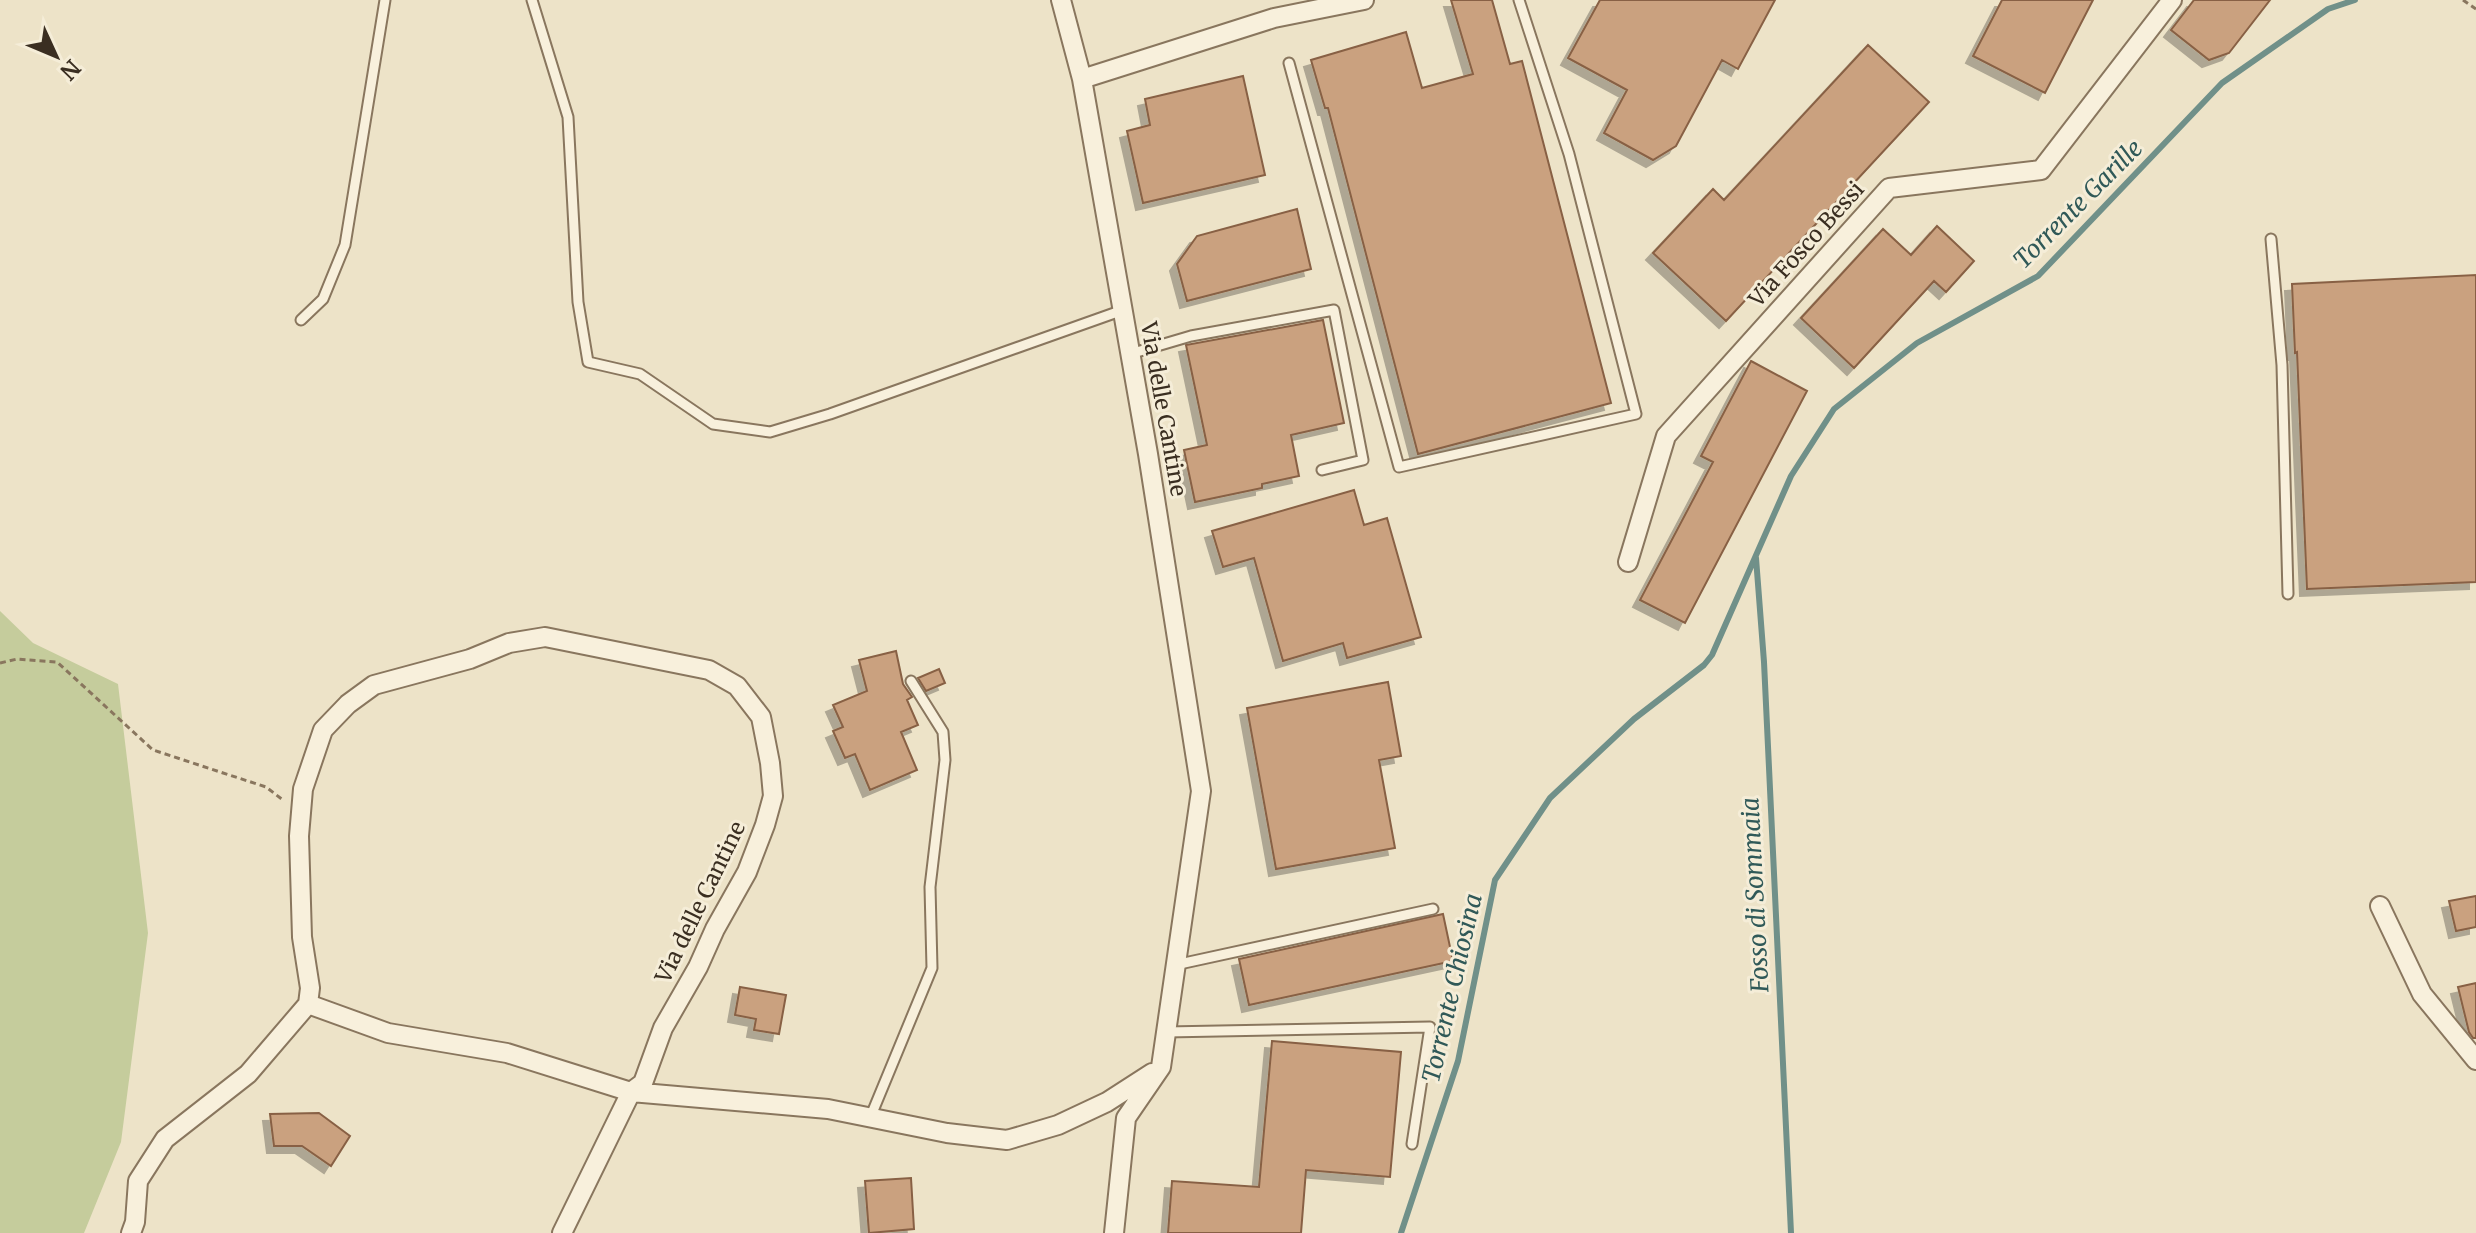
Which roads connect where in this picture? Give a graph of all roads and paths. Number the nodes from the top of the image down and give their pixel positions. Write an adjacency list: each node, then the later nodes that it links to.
1 (385, 0): 13 (lane)
2 (532, 0): 12 (lane)
3 (1061, 0): 10 (street, Via delle Cantine)
4 (1364, 0): 10 (street)
5 (1519, 0): 9 (lane)
6 (2172, 0): 16 (street, Via Fosco Bessi)
7 (2463, 0): 8 (path)
8 (2476, 9)
9 (1289, 63)
10 (1082, 79): 12 (street, Via delle Cantine)
11 (2271, 239): 17 (lane)
12 (1123, 310): 14 (street, Via delle Cantine)
13 (301, 320)
14 (1130, 354): 15 (lane); 23 (street, Via delle Cantine)
15 (1322, 470)
16 (1628, 562)
17 (2288, 594)
18 (0, 663): 20 (path)
19 (911, 681): 29 (lane)
20 (301, 814): 24 (street, Via delle Cantine); 28 (street, Via delle Cantine)
21 (2380, 906): 26 (street)
22 (1433, 909): 23 (lane)
23 (1175, 965): 25 (street, Via delle Cantine)
24 (308, 1004): 28 (street); 31 (street)
25 (1166, 1032): 27 (street, Via delle Cantine); 30 (lane)
26 (2476, 1060)
27 (1161, 1067): 29 (street); 33 (street, Via delle Cantine)
28 (631, 1092): 29 (street); 32 (street, Via delle Cantine)
29 (870, 1118)
30 (1412, 1144)
31 (131, 1233)
32 (562, 1233)
33 (1114, 1233)

